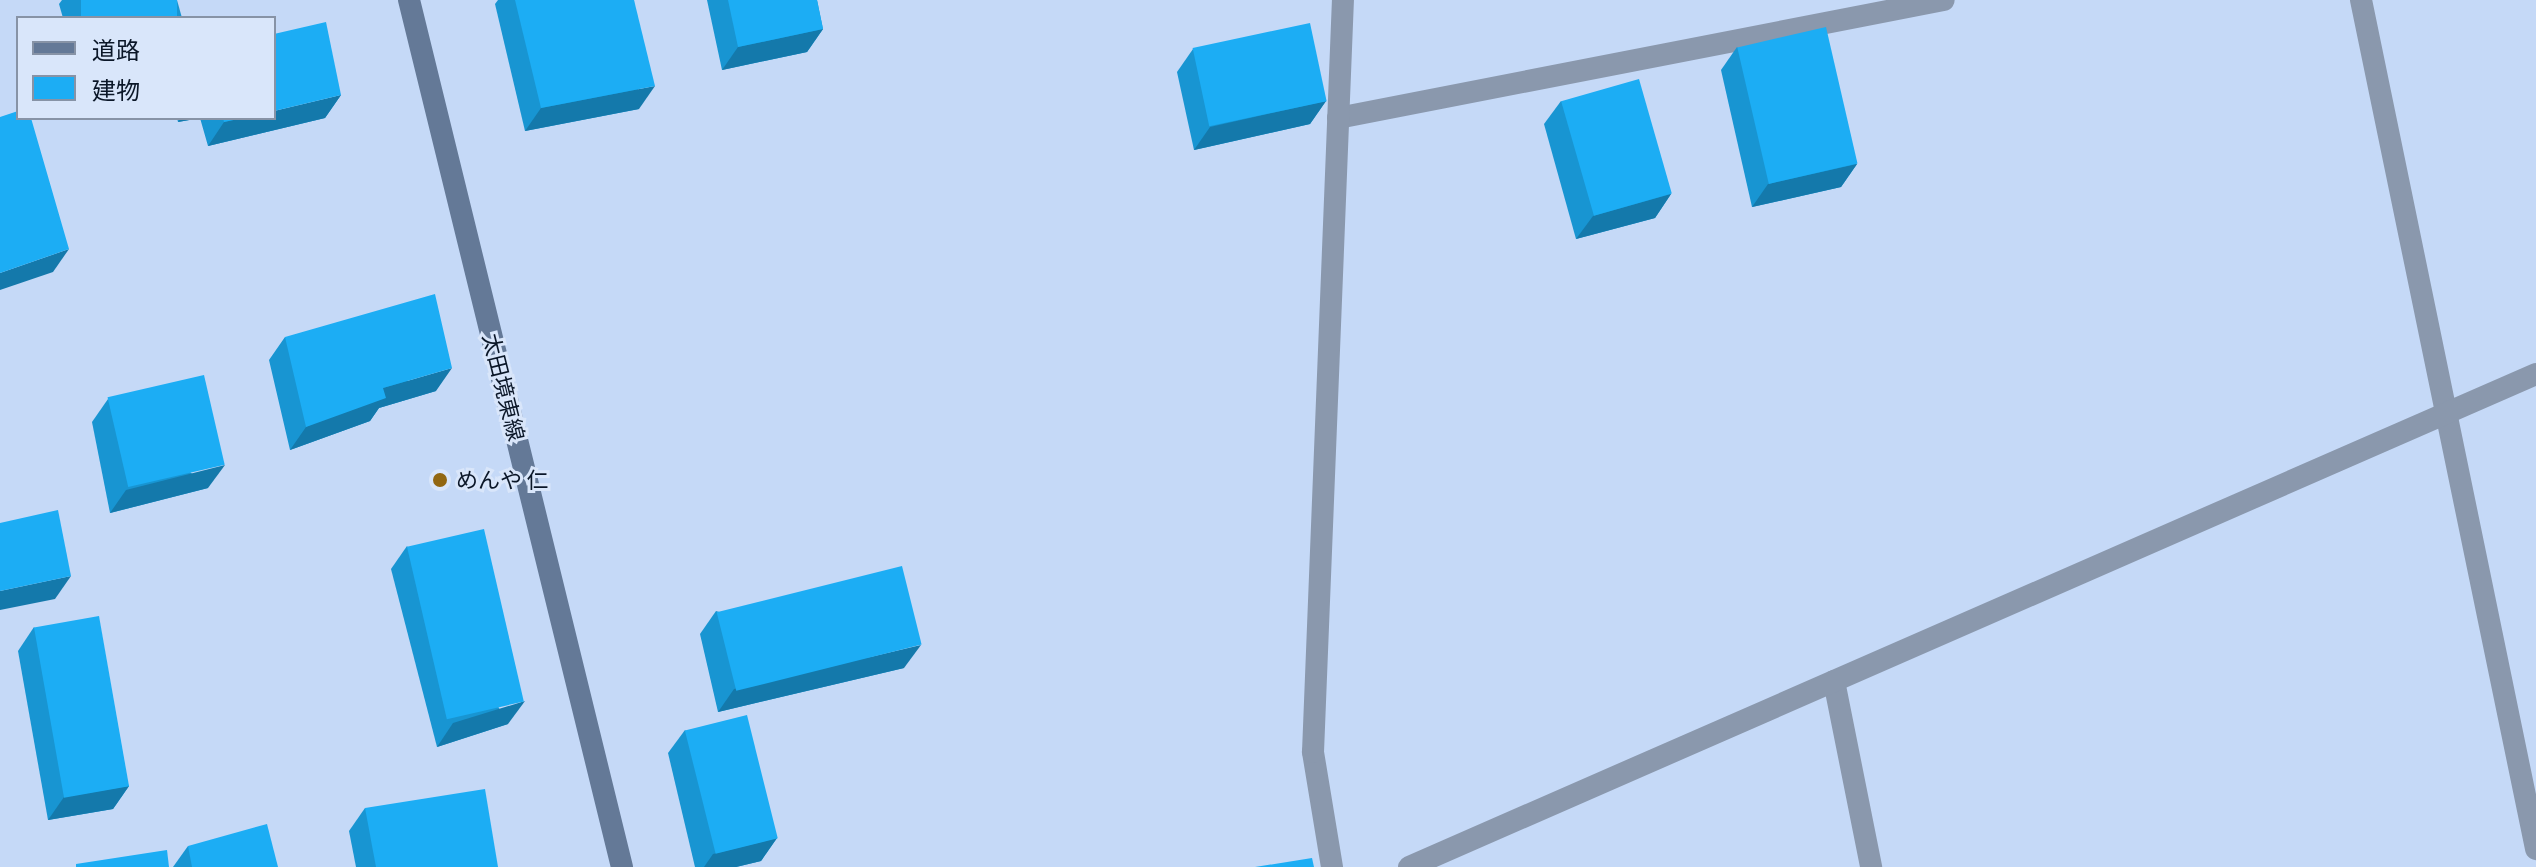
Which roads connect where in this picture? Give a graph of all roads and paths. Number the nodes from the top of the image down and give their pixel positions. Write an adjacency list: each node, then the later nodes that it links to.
1 (409, 0): 10 (main road, 太田境東線)
2 (1343, 0): 5 (street)
3 (1944, 0): 5 (street)
4 (2361, 0): 7 (street)
5 (1338, 118): 11 (street)
6 (2536, 374): 7 (street)
7 (2446, 413): 8 (street); 9 (street)
8 (1834, 681): 12 (street); 13 (street)
9 (2536, 849)
10 (622, 867)
11 (1332, 867)
12 (1409, 867)
13 (1871, 867)

